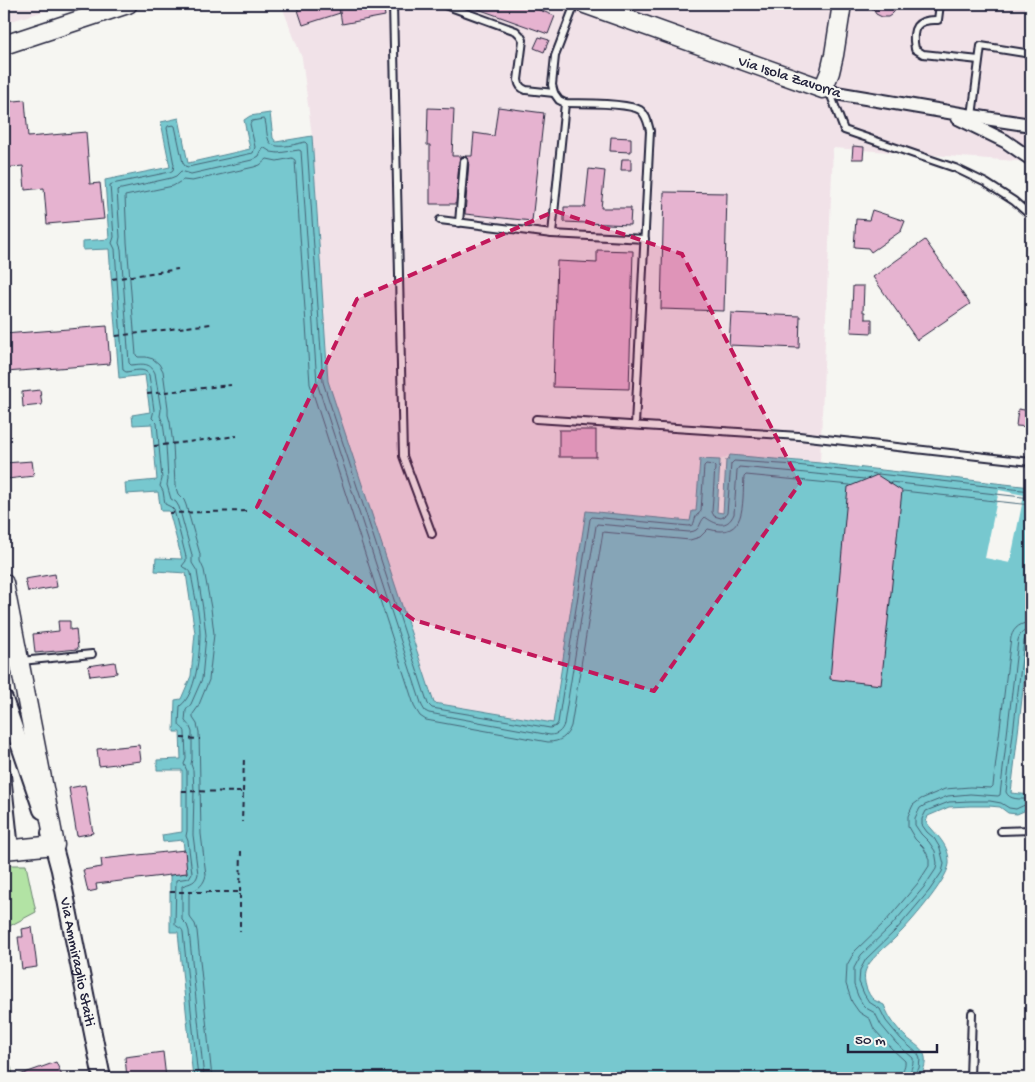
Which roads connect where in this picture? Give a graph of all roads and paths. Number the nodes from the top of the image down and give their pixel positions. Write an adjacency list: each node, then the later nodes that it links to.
1 (128, 4): 8 (main road)
2 (393, 4): 37 (lane)
3 (442, 4): 12 (lane)
4 (575, 4): 12 (lane)
5 (585, 4): 11 (main road, Via Isola Zavorra)
6 (842, 4): 11 (main road)
7 (940, 4): 10 (lane)
8 (5, 45)
9 (1031, 54): 10 (lane)
10 (979, 60): 15 (lane)
11 (826, 90): 14 (street, Via Isola Zavorra); 19 (lane)
12 (554, 93): 13 (lane)
13 (564, 103): 22 (lane); 23 (lane)
14 (945, 112): 15 (street, Via Isola Zavorra); 17 (street)
15 (972, 116): 16 (street, Via Isola Zavorra)
16 (1031, 125)
17 (1031, 159)
18 (464, 161): 21 (lane)
19 (1031, 216)
20 (440, 220): 21 (lane)
21 (459, 223): 22 (lane)
22 (552, 234): 23 (lane)
23 (645, 238): 31 (lane)
24 (178, 269): 25 (path)
25 (112, 279)
26 (211, 324): 27 (path)
27 (116, 336)
28 (231, 385): 29 (path)
29 (147, 394)
30 (536, 418): 31 (lane)
31 (635, 425): 34 (lane)
32 (237, 436): 33 (path)
33 (154, 446)
34 (1031, 462)
35 (246, 511): 36 (path)
36 (169, 513)
37 (432, 534)
38 (4, 583): 40 (main road)
39 (92, 654): 40 (lane)
40 (14, 667): 51 (main road)
41 (4, 699): 51 (street, Via Ammiraglio Staiti)
42 (180, 738): 43 (path)
43 (200, 739)
44 (244, 756): 47 (path)
45 (4, 775): 52 (street)
46 (182, 791): 47 (path)
47 (243, 792): 48 (path)
48 (242, 822)
49 (1031, 830): 50 (lane)
50 (1001, 831)
51 (55, 846): 52 (main road); 58 (street, Via Ammiraglio Staiti)
52 (8, 849)
53 (241, 851): 55 (path)
54 (170, 892): 55 (path)
55 (240, 892): 56 (path)
56 (240, 930)
57 (972, 1013): 59 (lane)
58 (102, 1078)
59 (970, 1078)

